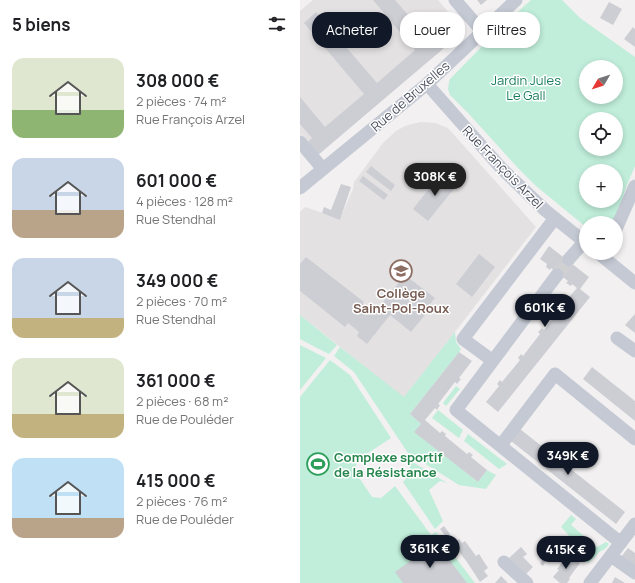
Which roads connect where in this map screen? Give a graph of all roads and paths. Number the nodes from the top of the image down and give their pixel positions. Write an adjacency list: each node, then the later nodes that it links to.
1 (455, 0): 4 (street)
2 (516, 0): 3 (street, Rue de Bruxelles)
3 (503, 12)
4 (473, 21)
5 (473, 40): 6 (street, Rue de Bruxelles)
6 (427, 84): 8 (street, Rue de Bruxelles); 12 (street, Rue François Arzel)
7 (300, 142): 8 (street)
8 (323, 169): 10 (street, Rue de Bruxelles)
9 (635, 186): 11 (street)
10 (300, 187)
11 (622, 216)
12 (555, 218): 13 (street, Rue François Arzel); 21 (street)
13 (579, 238)
14 (579, 249): 15 (street)
15 (569, 259)
16 (608, 260): 18 (street)
17 (557, 275): 21 (street)
18 (635, 283)
19 (617, 338): 20 (street)
20 (635, 351)
21 (493, 361): 23 (street)
22 (635, 439): 23 (street)
23 (501, 445): 25 (street)
24 (635, 524): 25 (street)
25 (620, 543): 26 (street)
26 (610, 556): 28 (street); 30 (street)
27 (504, 562): 29 (street)
28 (635, 573)
29 (527, 583)
30 (590, 583)

